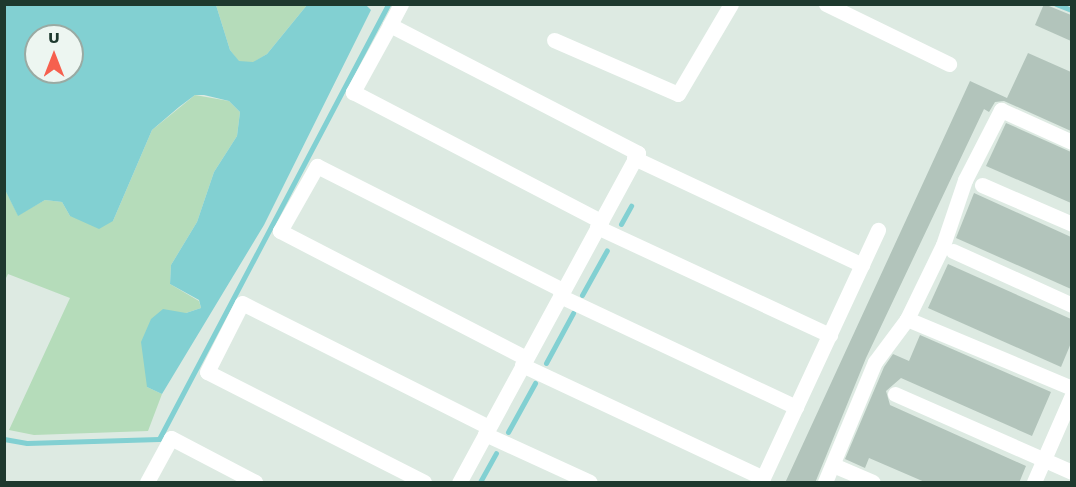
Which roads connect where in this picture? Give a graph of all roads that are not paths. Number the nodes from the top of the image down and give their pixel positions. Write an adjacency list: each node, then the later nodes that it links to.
1 (401, 4): 4 (street)
2 (731, 4): 5 (street)
3 (826, 4): 6 (street)
4 (390, 25): 8 (street); 10 (street)
5 (554, 40)
6 (949, 64)
7 (1071, 142): 17 (street)
8 (634, 158): 10 (street); 14 (street)
9 (982, 185): 11 (street)
10 (599, 224): 15 (street); 18 (street)
11 (1071, 224)
12 (878, 230): 14 (street)
13 (952, 251): 16 (street)
14 (862, 265): 18 (street)
15 (561, 293): 19 (street); 19 (street); 23 (street)
16 (1071, 305)
17 (907, 319): 20 (street); 26 (street)
18 (830, 335): 23 (street)
19 (524, 362): 24 (street); 28 (street)
20 (1071, 388)
21 (895, 394): 25 (street)
22 (1071, 395): 25 (street)
23 (796, 407): 28 (street)
24 (487, 430): 31 (street); 32 (street); 33 (street)
25 (1042, 459): 27 (street); 36 (street)
26 (833, 465): 34 (street); 35 (street)
27 (1071, 472)
28 (762, 480)
29 (147, 483): 30 (street)
30 (255, 483)
31 (424, 483)
32 (459, 483)
33 (590, 483)
34 (825, 483)
35 (873, 483)
36 (1034, 483)

